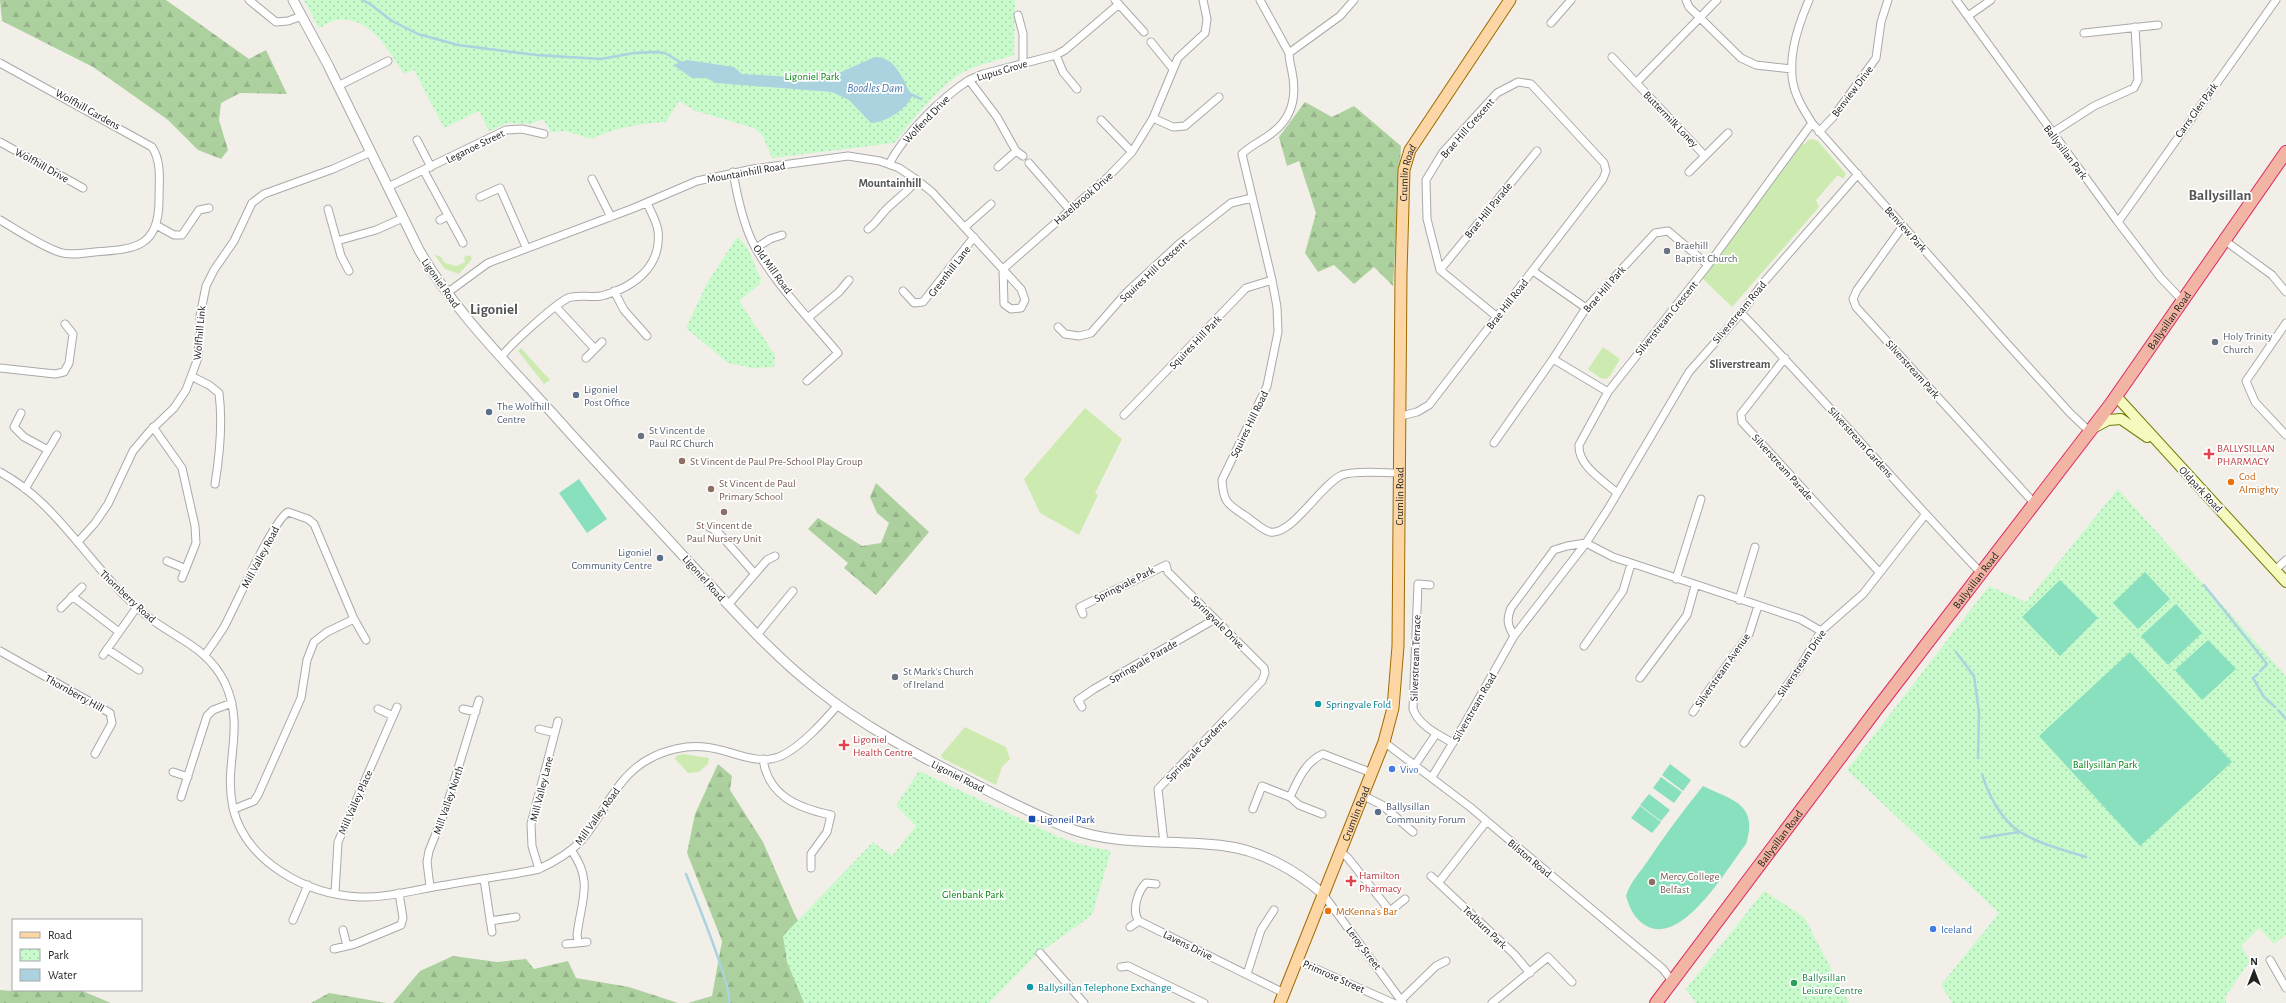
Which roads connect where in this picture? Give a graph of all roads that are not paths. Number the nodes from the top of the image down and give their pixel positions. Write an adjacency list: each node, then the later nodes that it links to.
1 (249, 0): 17 (street)
2 (294, 0): 17 (street, Ligoniel Road)
3 (1203, 0): 32 (street, Hazelbrook Drive)
4 (1260, 0): 26 (street)
5 (1354, 0): 26 (street)
6 (1510, 0): 126 (main road, Crumlin Road)
7 (1571, 0): 20 (street)
8 (1686, 0): 19 (street)
9 (1717, 0): 19 (street, Buttermilk Loney)
10 (1809, 0): 33 (street, Benview Park)
11 (1888, 0): 42 (street, Benview Drive)
12 (1956, 0): 18 (street, Ballysillan Park)
13 (1991, 0): 18 (street)
14 (2276, 0): 80 (street, Carrs Glen Park)
15 (1117, 2): 23 (street); 27 (street)
16 (1018, 15): 31 (street)
17 (302, 16): 36 (street, Ligoniel Road)
18 (1968, 16): 45 (street, Ballysillan Park)
19 (1699, 17): 33 (street); 35 (street, Buttermilk Loney)
20 (1551, 23)
21 (2158, 25): 22 (street)
22 (2135, 27): 24 (street); 45 (street)
23 (1144, 32)
24 (2084, 33)
25 (1151, 42): 32 (street)
26 (1289, 54): 69 (street, Squires Hill Road)
27 (1056, 55): 31 (street, Lupus Grove); 37 (street)
28 (1612, 57): 35 (street, Buttermilk Loney)
29 (388, 61): 36 (street)
30 (0, 63): 81 (street, Wolfhill Gardens)
31 (1023, 63): 34 (street, Lupus Grove)
32 (1173, 69): 39 (street, Hazelbrook Drive)
33 (1792, 69): 41 (street, Benview Park)
34 (969, 80): 50 (street, Lupus Grove); 56 (street, Wolfend Drive)
35 (1636, 83): 53 (street, Buttermilk Loney)
36 (338, 86): 49 (street, Ligoniel Road)
37 (1077, 89)
38 (1219, 97): 39 (street)
39 (1153, 118): 51 (street, Hazelbrook Drive)
40 (1101, 120): 51 (street)
41 (1812, 124): 42 (street, Benview Park); 92 (street, Silverstream Crescent)
42 (1819, 132): 62 (street, Benview Park)
43 (1728, 133): 53 (street, Buttermilk Loney)
44 (544, 134): 57 (street, Leganoe Street)
45 (2052, 134): 80 (street, Ballysillan Park)
46 (417, 140): 57 (street)
47 (0, 142): 67 (street, Wolfhill Drive)
48 (1537, 151): 94 (street, Brae Hill Parade)
49 (371, 152): 66 (street, Ligoniel Road); 120 (street, Wolfhill Link)
50 (1016, 152): 52 (street); 58 (street)
51 (1132, 152): 74 (street, Hazelbrook Drive)
52 (1023, 156)
53 (1705, 156): 61 (street, Buttermilk Loney)
54 (2284, 158): 87 (highway, Ballysillan Road)
55 (1029, 163): 74 (street)
56 (889, 164): 60 (street, Mountainhill Road); 65 (street, Mountainhill Road)
57 (431, 167): 59 (street, Leganoe Street)
58 (998, 168)
59 (424, 171): 66 (street, Leganoe Street); 75 (street)
60 (733, 172): 70 (street, Mountainhill Road); 91 (street, Old Mill Road)
61 (1689, 172)
62 (1858, 174): 82 (street, Benview Park); 106 (street, Silverstream Road)
63 (592, 179): 76 (street)
64 (1603, 179): 94 (street, Brae Hill Crescent); 95 (street, Brae Hill Road)
65 (917, 180): 83 (street, Mountainhill Road); 84 (street)
66 (388, 187): 77 (street, Ligoniel Road)
67 (83, 188)
68 (480, 197): 90 (street)
69 (1252, 198): 98 (street, Squires Hill Road); 111 (street, Squires Hill Crescent)
70 (647, 203): 76 (street, Mountainhill Road); 99 (street)
71 (991, 204): 83 (street)
72 (209, 208): 81 (street)
73 (328, 209): 88 (street)
74 (1070, 210): 93 (street, Hazelbrook Drive)
75 (448, 216): 79 (street); 89 (street)
76 (610, 217): 90 (street, Mountainhill Road)
77 (403, 218): 88 (street); 102 (street, Ligoniel Road)
78 (0, 220): 81 (street)
79 (440, 220)
80 (2118, 222): 103 (street, Ballysillan Park)
81 (156, 225)
82 (1903, 226): 128 (street, Benview Park); 140 (street, Silverstream Park)
83 (965, 228): 86 (street, Mountainhill Road)
84 (868, 229)
85 (782, 235): 91 (street)
86 (974, 237): 93 (street, Mountainhill Road); 100 (street, Greenhill Lane)
87 (2224, 240): 101 (street); 103 (highway, Ballysillan Road)
88 (337, 241): 96 (street)
89 (463, 244)
90 (526, 247): 102 (street, Mountainhill Road)
91 (756, 248): 108 (street, Old Mill Road)
92 (1708, 265): 105 (street, Brae Hill Park); 122 (street, Silverstream Crescent)
93 (1003, 269): 93 (street, Mountainhill Road)
94 (1440, 270): 107 (street)
95 (1533, 271): 105 (street); 107 (street, Brae Hill Road)
96 (349, 272)
97 (849, 280): 108 (street)
98 (1272, 280): 125 (street, Squires Hill Park); 135 (street, Squires Hill Road)
99 (614, 291): 104 (street); 112 (street)
100 (904, 292)
101 (2286, 292)
102 (447, 293): 115 (street, Ligoniel Road)
103 (2182, 300): 123 (highway, Ballysillan Road)
104 (556, 306): 114 (street); 115 (street)
105 (1586, 308): 117 (street, Brae Hill Park)
106 (1741, 313): 118 (street, Silverstream Gardens); 138 (street, Silverstream Road)
107 (1496, 316): 126 (street, Brae Hill Road)
108 (809, 317): 121 (street, Old Mill Road)
109 (2286, 323): 130 (street)
110 (65, 324): 119 (street)
111 (1058, 327)
112 (646, 336)
113 (602, 342): 114 (street)
114 (595, 349): 116 (street)
115 (502, 356): 165 (street, Ligoniel Road)
116 (586, 358)
117 (1554, 358): 122 (street); 132 (street, Brae Hill Park)
118 (1785, 358): 141 (street, Silverstream Gardens); 152 (street, Silverstream Parade)
119 (0, 368)
120 (193, 376): 127 (street, Wolfhill Link); 136 (street)
121 (807, 380)
122 (1608, 392): 138 (street, Silverstream Crescent)
123 (2116, 396): 128 (highway, Ballysillan Road); 131 (main road, Oldpark Road)
124 (21, 413): 133 (street)
125 (1124, 415)
126 (1401, 416): 135 (main road, Crumlin Road)
127 (153, 427): 143 (street, Wolfhill Link); 150 (street)
128 (2091, 430): 131 (main road); 140 (highway, Ballysillan Road)
129 (57, 434): 133 (street)
130 (2286, 435)
131 (2154, 440): 151 (main road, Oldpark Road)
132 (1494, 442)
133 (48, 450): 137 (street)
134 (0, 472): 137 (street, Thornberry Road)
135 (1399, 473): 198 (main road, Crumlin Road)
136 (215, 484)
137 (25, 489): 143 (street, Thornberry Road)
138 (1617, 493): 144 (street, Silverstream Road)
139 (1701, 498): 157 (street)
140 (2034, 503): 153 (highway, Ballysillan Road)
141 (1925, 514): 152 (street, Silverstream Drive); 153 (street, Silverstream Gardens)
142 (709, 527): 154 (street)
143 (78, 542): 167 (street, Thornberry Road)
144 (1586, 543): 149 (street); 175 (street, Silverstream Road); 175 (street)
145 (1755, 547): 164 (street)
146 (775, 556): 154 (street)
147 (2286, 560): 151 (street)
148 (168, 561): 150 (street)
149 (1631, 564): 157 (street); 177 (street)
150 (186, 569): 156 (street)
151 (2275, 570): 158 (main road, Oldpark Road)
152 (1879, 572): 172 (street, Silverstream Drive)
153 (1981, 572): 251 (highway, Ballysillan Road)
154 (755, 574): 165 (street)
155 (1172, 575): 169 (street, Springvale Park); 171 (street, Springvale Drive)
156 (182, 578)
157 (1676, 579): 160 (street)
158 (2286, 582)
159 (1430, 585): 197 (street, Silverstream Terrace)
160 (1695, 586): 164 (street); 182 (street)
161 (82, 587): 163 (street)
162 (793, 591): 174 (street)
163 (72, 596): 168 (street); 173 (street)
164 (1739, 600): 166 (street)
165 (728, 605): 174 (street, Ligoniel Road)
166 (1758, 606): 172 (street); 191 (street, Silverstream Avenue)
167 (137, 607): 173 (street); 179 (street, Thornberry Road)
168 (61, 608)
169 (1083, 614)
170 (354, 619): 176 (street, Mill Valley Road); 179 (street, Mill Valley Road); 211 (street)
171 (1215, 619): 180 (street, Springvale Drive); 186 (street, Springvale Parade)
172 (1821, 631): 200 (street, Silverstream Drive)
173 (119, 632): 181 (street)
174 (757, 635): 185 (street, Ligoniel Road)
175 (1514, 636): 199 (street, Silverstream Road)
176 (366, 640)
177 (1584, 646)
178 (0, 651): 201 (street, Thornberry Hill)
179 (205, 655): 184 (street, Thornberry Road)
180 (1264, 668): 216 (street, Springvale Gardens)
181 (139, 670)
182 (1640, 678)
183 (479, 700): 190 (street, Mill Valley North)
184 (232, 703): 194 (street, Thornberry Road); 206 (street)
185 (838, 705): 202 (street, Mill Valley Road); 216 (street, Ligoniel Road)
186 (1082, 706)
187 (397, 707): 192 (street, Mill Valley Place)
188 (378, 709): 192 (street)
189 (464, 709): 190 (street)
190 (476, 712): 226 (street, Mill Valley North)
191 (1693, 712)
192 (393, 716): 227 (street, Mill Valley Place)
193 (558, 721): 196 (street, Mill Valley Lane)
194 (236, 728): 211 (street, Mill Valley Road)
195 (540, 729): 196 (street)
196 (555, 733): 220 (street, Mill Valley Lane)
197 (1436, 734): 199 (street, Silverstream Terrace); 203 (street)
198 (1384, 742): 203 (street, Bilston Road); 205 (main road, Crumlin Road)
199 (1453, 743): 207 (street, Silverstream Road)
200 (1744, 743)
201 (95, 754)
202 (764, 759): 217 (street, Mill Valley Road); 219 (street)
203 (1415, 765): 207 (street, Bilston Road)
204 (173, 772): 206 (street)
205 (1372, 773): 208 (main road, Crumlin Road); 210 (street)
206 (188, 777): 209 (street)
207 (1432, 777): 214 (street, Bilston Road)
208 (1362, 795): 215 (street); 218 (main road, Crumlin Road)
209 (181, 797)
210 (1290, 797): 212 (street); 213 (street)
211 (234, 809): 225 (street, Mill Valley Road)
212 (1253, 809)
213 (1322, 814)
214 (1486, 822): 223 (street); 251 (street, Bilston Road)
215 (1413, 832)
216 (1164, 843): 229 (street, Ligoniel Road)
217 (571, 850): 220 (street, Mill Valley Road); 239 (street)
218 (1339, 850): 229 (main road, Crumlin Road); 230 (street)
219 (811, 868)
220 (539, 869): 222 (street, Mill Valley Road)
221 (1431, 876): 223 (street, Tedburn Park)
222 (484, 879): 226 (street, Mill Valley Road); 234 (street)
223 (1439, 882): 249 (street, Tedburn Park)
224 (1156, 884): 235 (street)
225 (308, 885): 227 (street, Mill Valley Road); 233 (street)
226 (430, 887): 228 (street, Mill Valley Road)
227 (335, 893): 228 (street, Mill Valley Road)
228 (399, 893): 242 (street)
229 (1323, 894): 245 (main road, Crumlin Road); 255 (street, Leroy Street)
230 (1405, 899)
231 (1274, 910): 250 (street)
232 (516, 917): 234 (street)
233 (293, 920)
234 (490, 921): 238 (street)
235 (1139, 921): 236 (street); 250 (street, Lavens Drive)
236 (1130, 927)
237 (343, 930): 242 (street)
238 (492, 932)
239 (578, 941): 240 (street); 241 (street)
240 (587, 942)
241 (566, 944)
242 (347, 946): 243 (street)
243 (334, 949)
244 (1040, 953): 256 (street)
245 (1296, 960): 254 (main road, Crumlin Road); 258 (street, Primrose Street)
246 (2270, 960): 253 (street)
247 (1446, 961): 255 (street)
248 (1121, 967): 257 (street)
249 (1530, 973): 252 (street); 259 (street)
250 (1247, 974): 254 (street, Lavens Drive)
251 (1672, 981): 260 (highway, Ballysillan Road)
252 (1572, 982)
253 (2286, 988)
254 (1282, 998)
255 (1400, 1002)
256 (1084, 1003)
257 (1204, 1003)
258 (1393, 1003)
259 (1492, 1003)
260 (1656, 1003)

